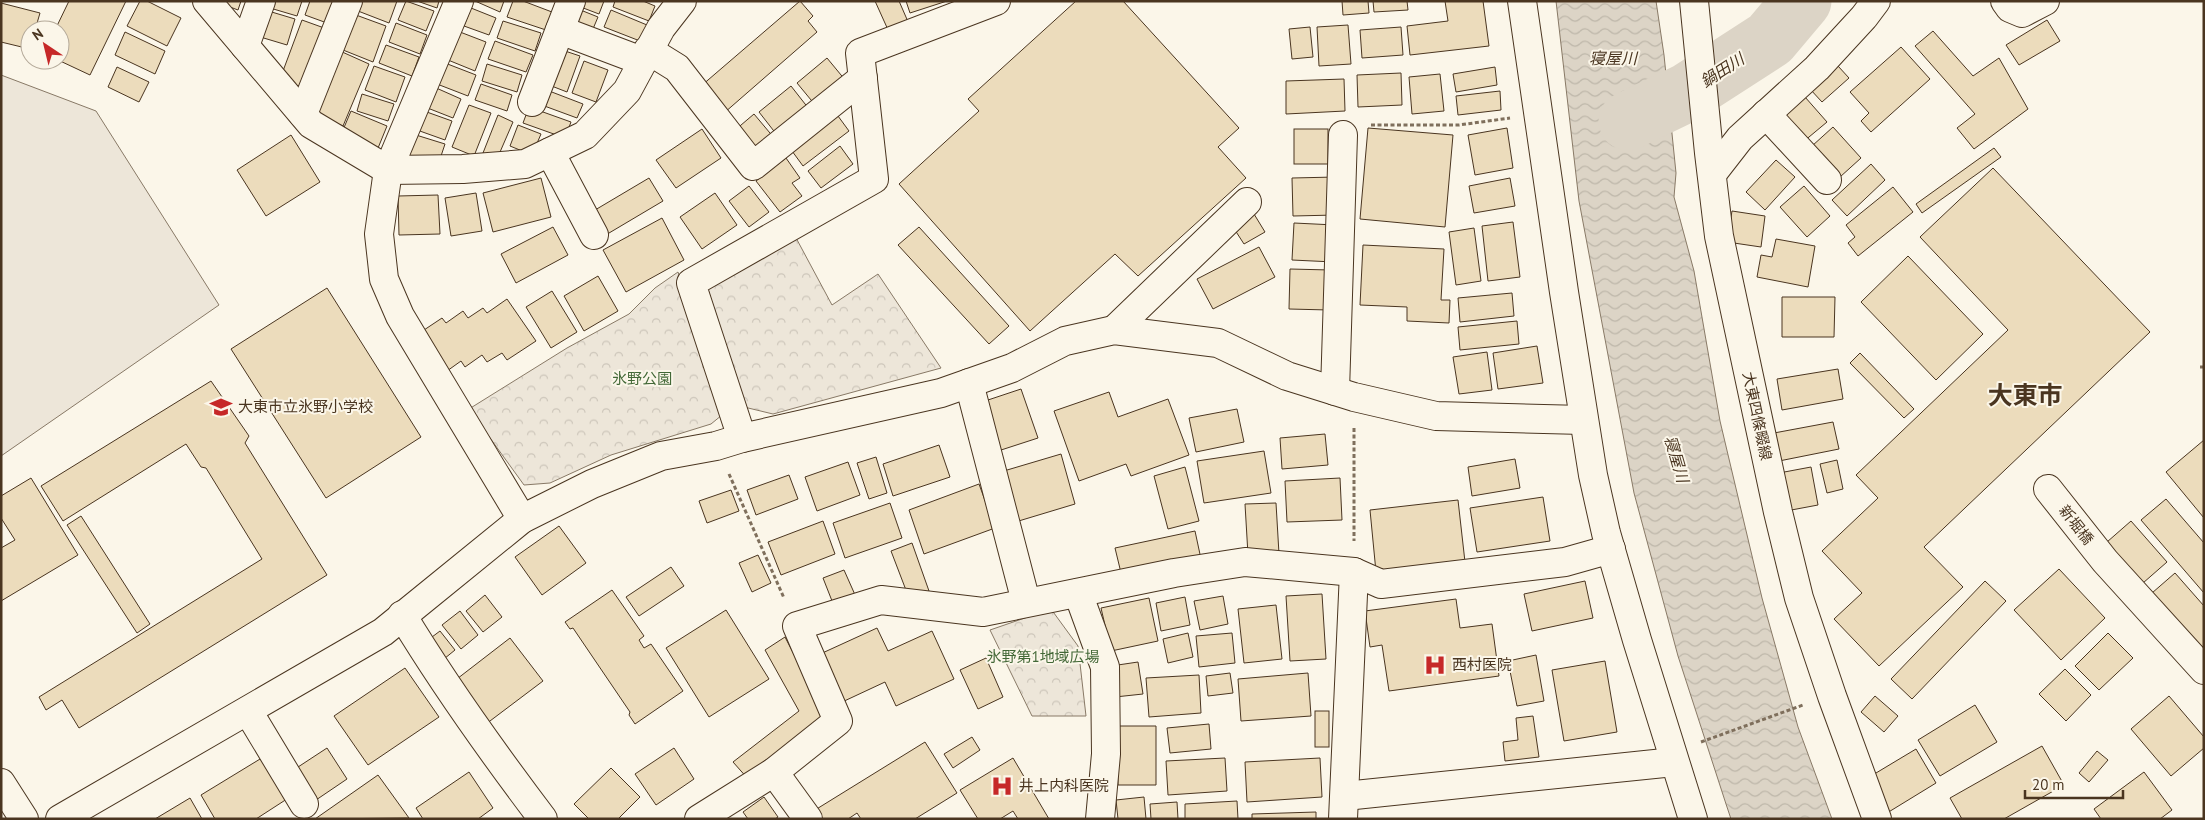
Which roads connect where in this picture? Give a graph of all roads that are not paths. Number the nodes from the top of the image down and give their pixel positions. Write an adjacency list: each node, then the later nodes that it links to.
1 (207, 1): 14 (street)
2 (261, 1): 14 (street)
3 (348, 1): 18 (street)
4 (459, 1): 23 (street)
5 (571, 1): 13 (street)
6 (682, 1): 15 (street)
7 (996, 1): 16 (street)
8 (1522, 1): 30 (street)
9 (1694, 1): 22 (street, 大東四條畷線)
10 (1876, 1): 19 (street)
11 (2005, 1): 12 (street)
12 (2045, 1)
13 (560, 30): 15 (street); 17 (street)
14 (245, 46): 18 (street)
15 (645, 56): 16 (street); 21 (street)
16 (863, 78): 31 (street)
17 (532, 102)
18 (303, 114): 23 (street)
19 (1766, 114): 22 (street); 24 (street)
20 (1343, 135): 29 (street)
21 (550, 152): 23 (street); 26 (street)
22 (1710, 163): 53 (street, 大東四條畷線)
23 (388, 170): 33 (street)
24 (1827, 180)
25 (1247, 202): 27 (street)
26 (594, 235)
27 (1114, 330): 28 (street); 29 (street)
28 (969, 383): 31 (street); 37 (street)
29 (1335, 391): 30 (street)
30 (1583, 420): 34 (street)
31 (742, 438): 33 (street)
32 (2048, 489): 39 (street, 新堀橋)
33 (522, 519): 38 (street)
34 (1611, 550): 35 (street); 41 (street)
35 (1354, 572): 36 (street); 45 (street)
36 (1078, 593): 37 (street); 51 (street)
37 (1026, 602): 42 (street)
38 (402, 615): 40 (street); 48 (street)
39 (2204, 670)
40 (248, 711): 44 (street); 47 (street)
41 (1683, 754): 45 (street); 52 (street)
42 (774, 772): 49 (street); 50 (street)
43 (1, 784): 46 (street)
44 (304, 804)
45 (1344, 807)
46 (24, 819)
47 (60, 819)
48 (544, 819)
49 (699, 819)
50 (808, 819)
51 (1100, 819)
52 (1693, 819)
53 (1877, 819)

